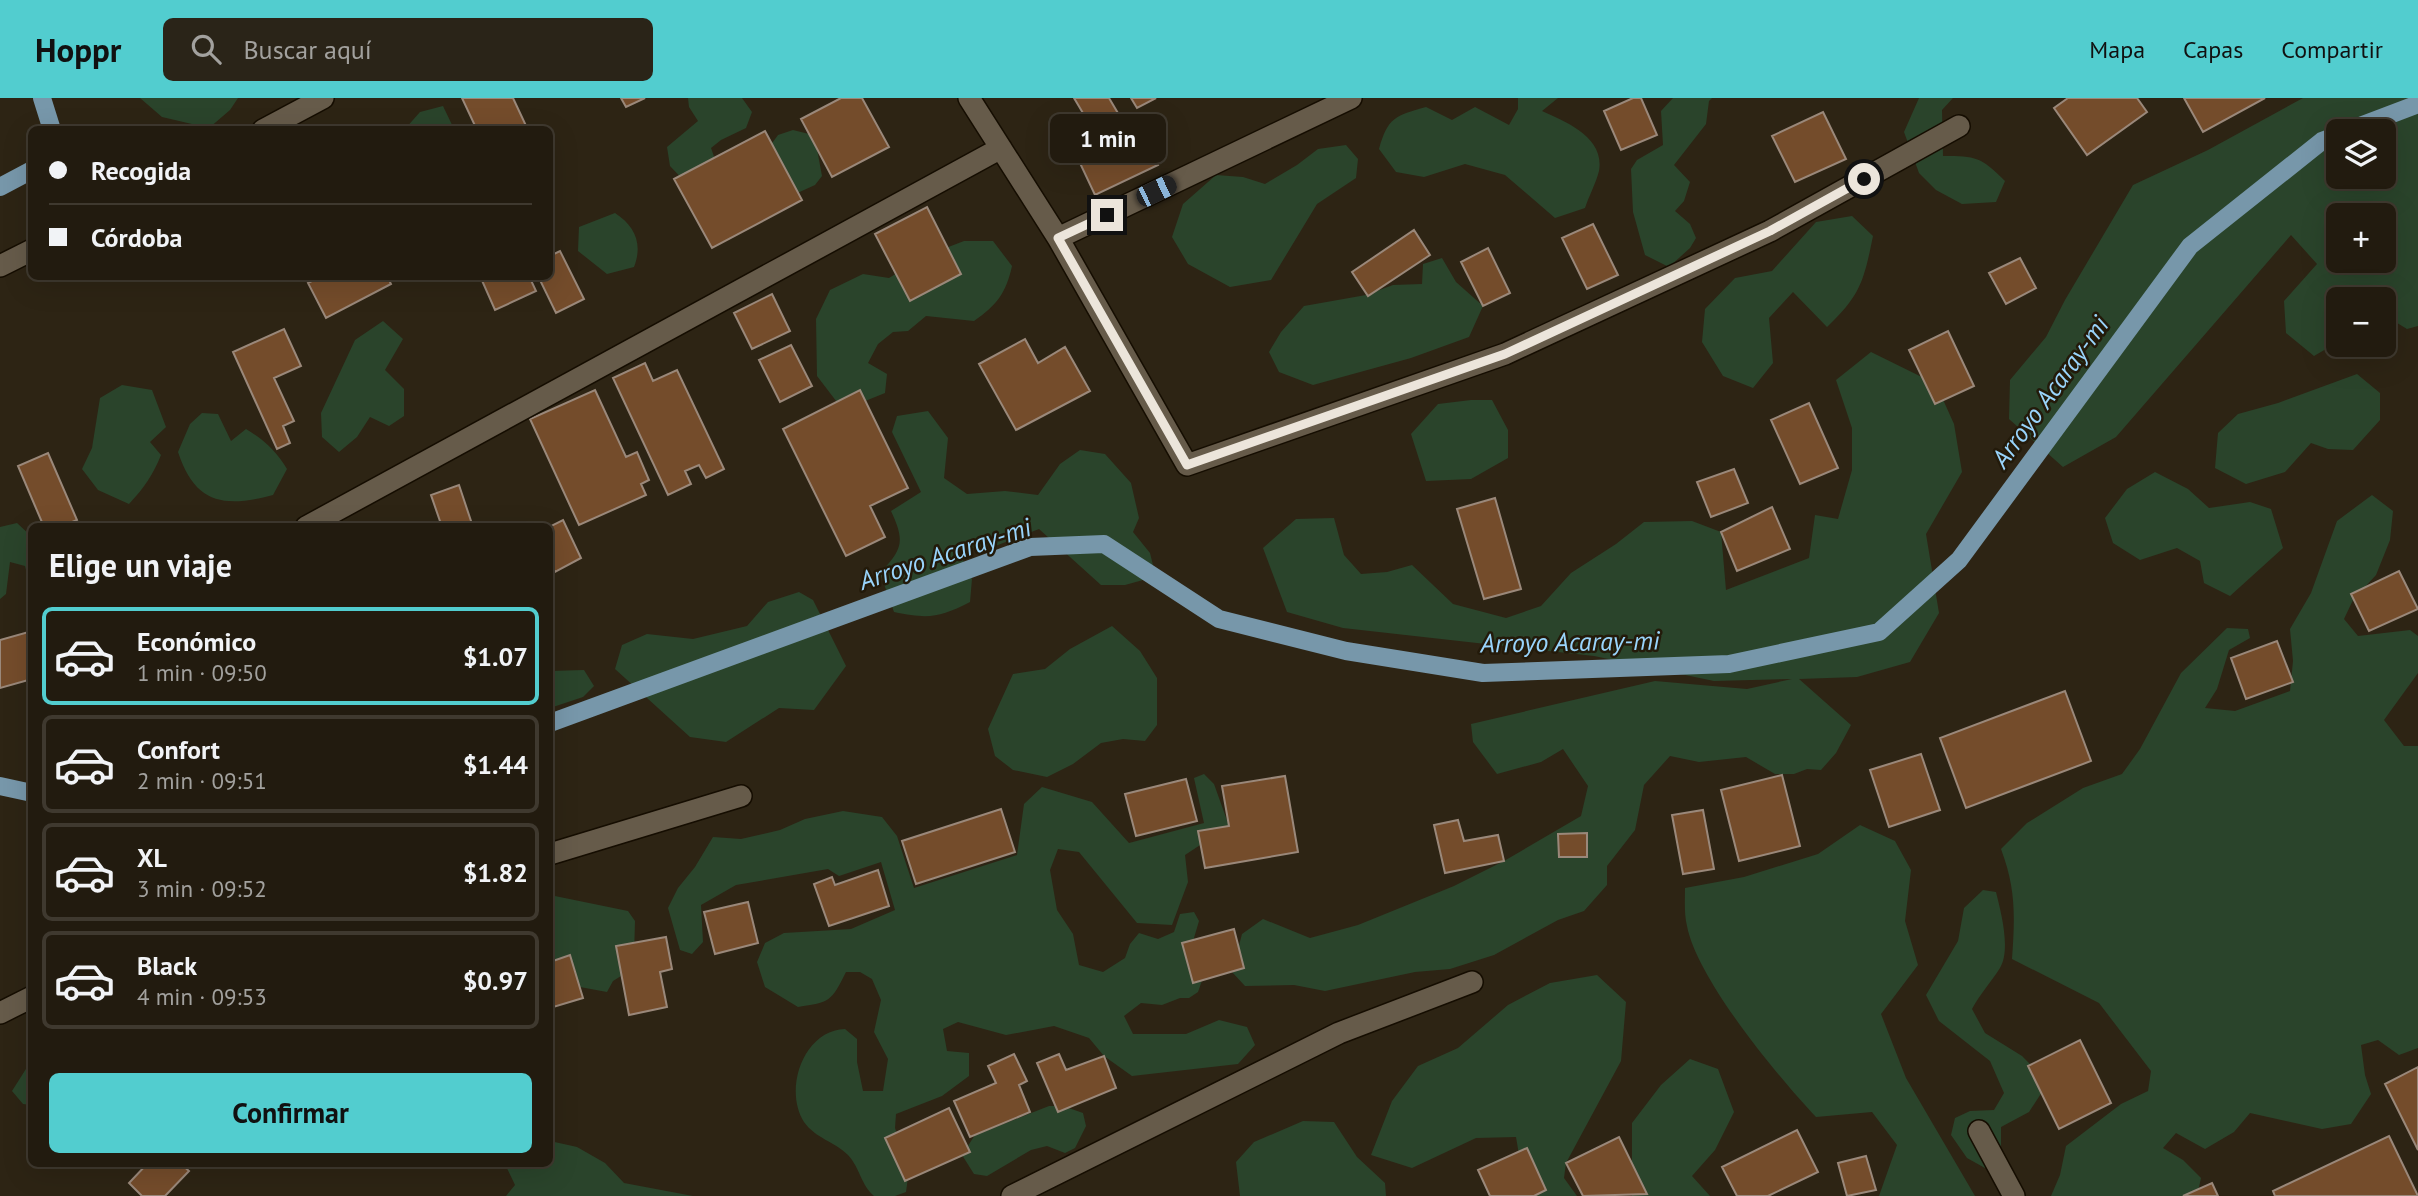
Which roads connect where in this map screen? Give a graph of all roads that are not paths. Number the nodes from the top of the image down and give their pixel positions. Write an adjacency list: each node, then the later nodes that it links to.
1 (323, 98): 4 (street)
2 (969, 98): 6 (street)
3 (1351, 98): 7 (street)
4 (270, 126)
5 (1959, 126): 7 (street)
6 (1001, 148): 7 (street); 10 (street)
7 (1058, 238)
8 (28, 252): 9 (street)
9 (0, 266)
10 (313, 523)
11 (741, 796): 12 (street)
12 (553, 853)
13 (1472, 982): 17 (street)
14 (28, 999): 15 (street)
15 (0, 1013)
16 (1979, 1132): 18 (street)
17 (1012, 1196)
18 (2014, 1196)

